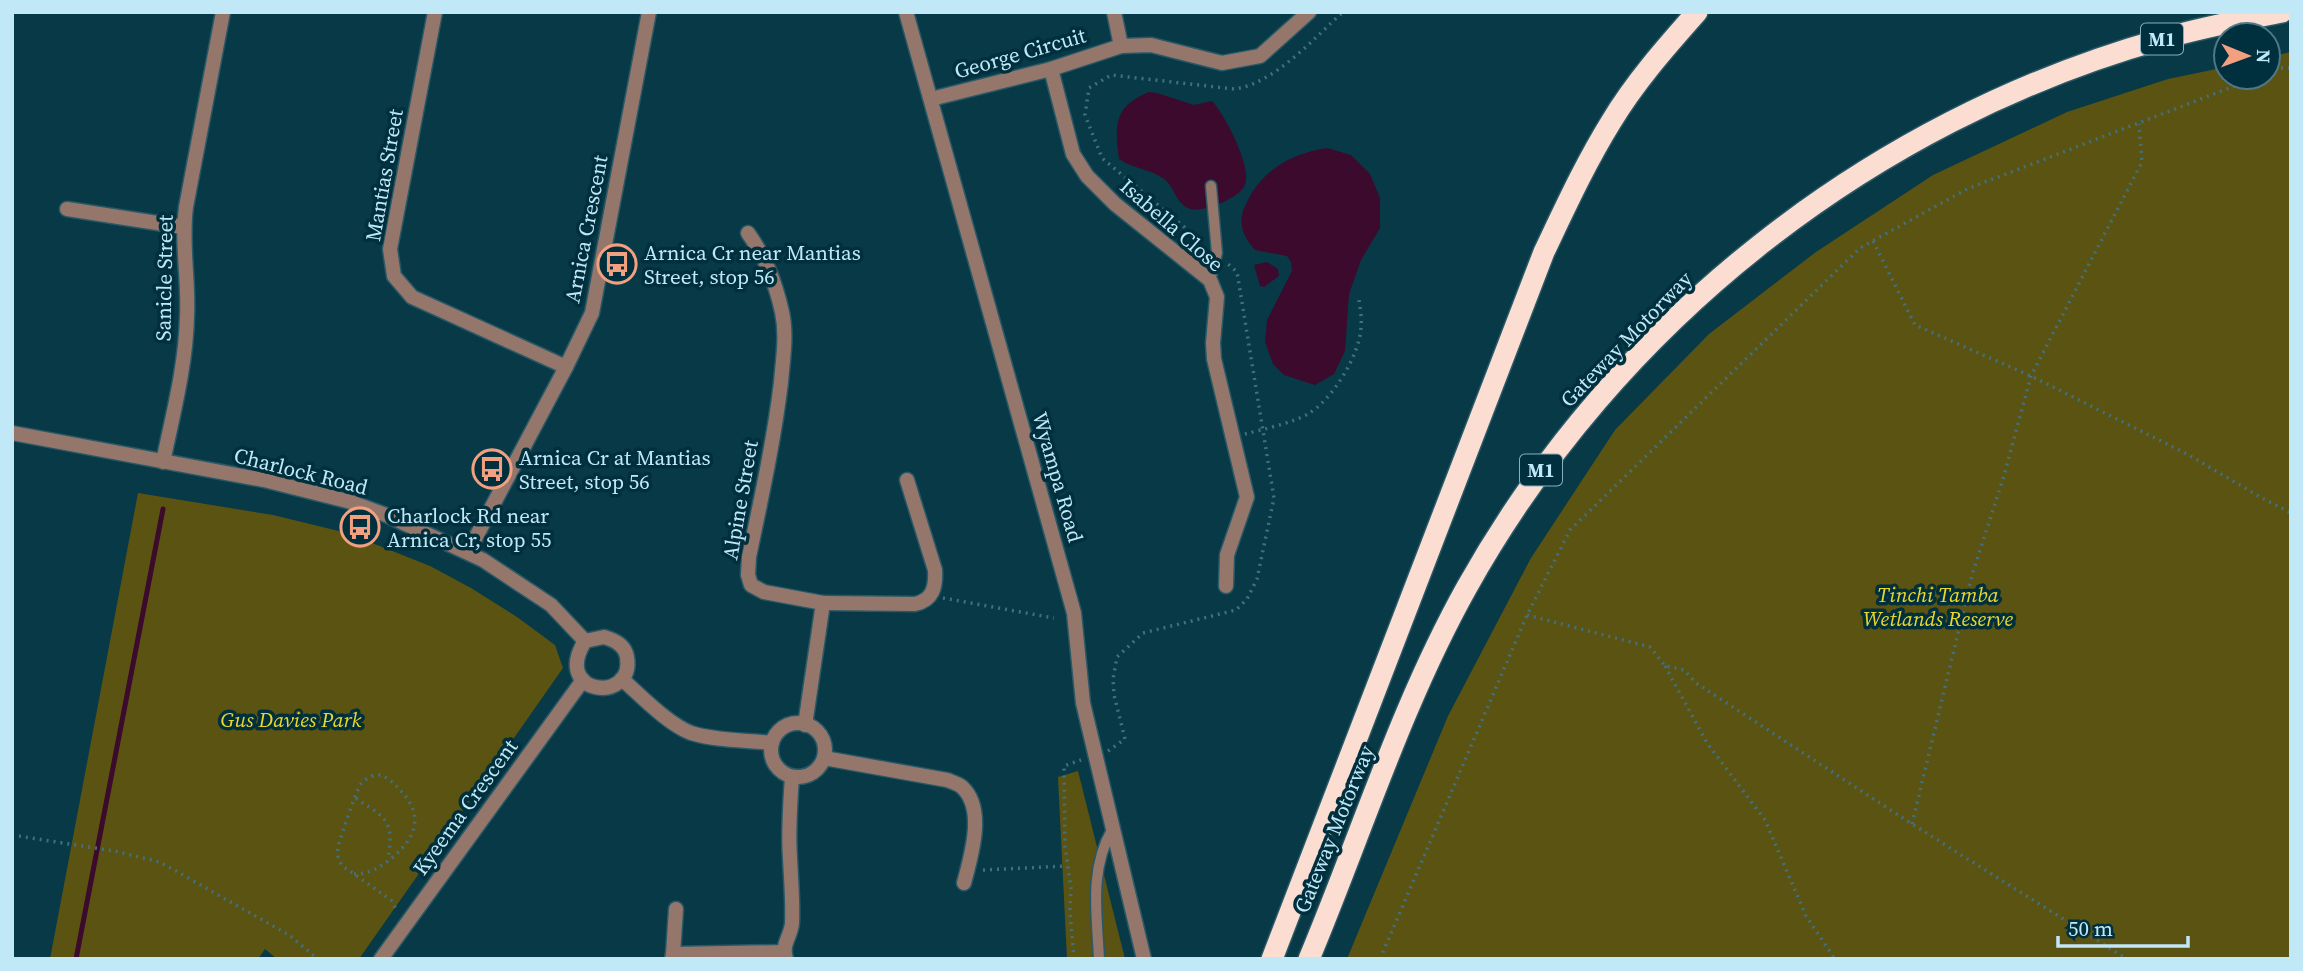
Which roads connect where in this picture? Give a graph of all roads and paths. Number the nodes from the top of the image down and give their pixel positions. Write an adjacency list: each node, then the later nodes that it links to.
1 (223, 12): 16 (street, Sanicle Street)
2 (435, 12): 21 (street, Mantias Street)
3 (649, 12): 21 (street, Arnica Crescent)
4 (906, 12): 12 (street, Wyampa Road)
5 (1114, 12): 9 (street)
6 (1309, 12): 9 (street, George Circuit)
7 (1697, 12): 60 (highway, Gateway Motorway)
8 (2282, 12): 61 (highway, Gateway Motorway / M1)
9 (1121, 46): 10 (street, George Circuit)
10 (1051, 69): 12 (street, George Circuit); 19 (street, Isabella Close)
11 (2223, 91): 13 (path)
12 (931, 99): 45 (street, Wyampa Road)
13 (2139, 124): 18 (path); 22 (path)
14 (1211, 186): 19 (lane)
15 (67, 209): 16 (street)
16 (183, 227): 25 (street, Sanicle Street)
17 (748, 233): 31 (street, Alpine Street)
18 (1873, 241): 22 (path); 32 (path)
19 (1210, 280): 24 (street, Isabella Close)
20 (1359, 299): 24 (path)
21 (566, 367): 28 (street, Arnica Crescent)
22 (2031, 376): 27 (path); 44 (path)
23 (12, 433): 25 (street, Charlock Road)
24 (1233, 437): 29 (street, Isabella Close)
25 (163, 461): 28 (street, Charlock Road)
26 (907, 480): 30 (street)
27 (2291, 513)
28 (468, 552): 34 (street, Charlock Road)
29 (1226, 586)
30 (931, 595): 31 (street); 33 (path)
31 (823, 603): 38 (street)
32 (1527, 615): 35 (path); 62 (path)
33 (1054, 618)
34 (585, 641): 36 (street); 37 (street)
35 (1665, 666): 44 (path); 63 (path)
36 (622, 679): 37 (street); 39 (street)
37 (583, 680): 56 (street, Kyeema Crescent)
38 (805, 724): 39 (street); 40 (street)
39 (772, 743): 42 (street)
40 (824, 758): 42 (street); 50 (street)
41 (1080, 761): 48 (path)
42 (792, 777): 53 (street)
43 (356, 798): 47 (path); 47 (path); 49 (path)
44 (1912, 824): 64 (path)
45 (1112, 830): 58 (lane); 59 (street, Wyampa Road)
46 (12, 835): 55 (path)
47 (387, 862): 49 (path)
48 (1067, 866): 50 (path); 57 (path)
49 (354, 874): 51 (path)
50 (965, 876)
51 (396, 909)
52 (676, 909): 54 (street)
53 (785, 955): 54 (street)
54 (673, 956)
55 (318, 959)
56 (381, 959)
57 (1074, 959)
58 (1099, 959)
59 (1144, 959)
60 (1272, 959)
61 (1309, 959)
62 (1380, 959)
63 (1835, 959)
64 (2127, 959)

